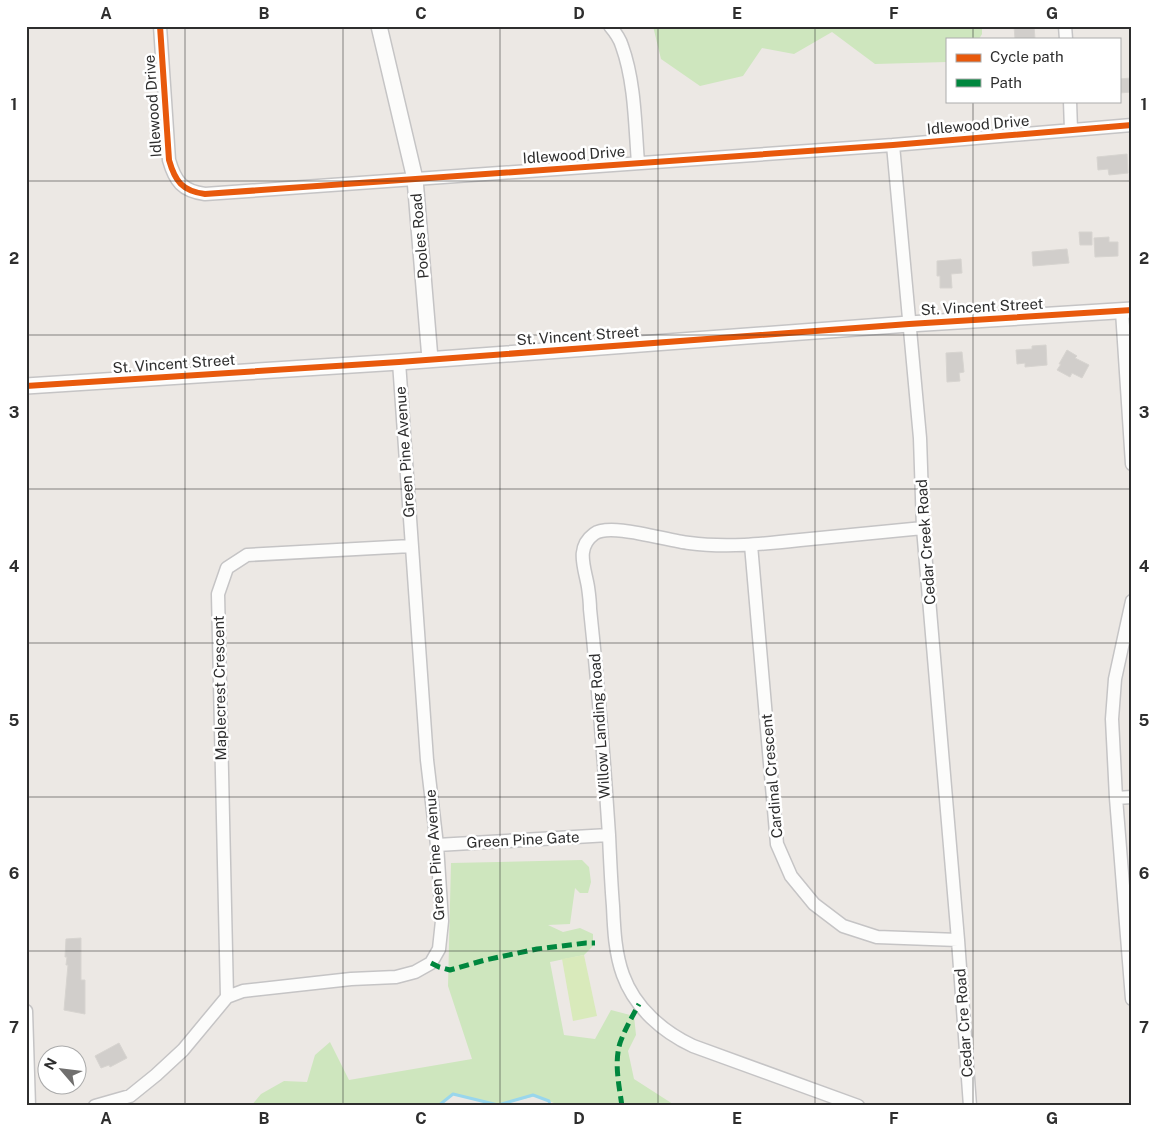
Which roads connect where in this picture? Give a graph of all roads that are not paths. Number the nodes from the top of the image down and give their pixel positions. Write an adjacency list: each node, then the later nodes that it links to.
1 (160, 26): 9 (street, Idlewood Drive)
2 (379, 26): 9 (street, Pooles Road)
3 (610, 26): 8 (street)
4 (1070, 102): 6 (street)
5 (1132, 125): 6 (street, Idlewood Drive)
6 (1071, 130): 7 (street, Idlewood Drive)
7 (893, 145): 8 (street, Idlewood Drive); 11 (street, Cedar Creek Road)
8 (638, 163): 9 (street, Idlewood Drive)
9 (415, 179): 12 (street, Pooles Road)
10 (1127, 311): 11 (street, St. Vincent Street); 15 (street)
11 (909, 324): 12 (street, St. Vincent Street); 16 (street, Cedar Creek Road)
12 (430, 359): 13 (street, St. Vincent Street)
13 (398, 362): 14 (street, St. Vincent Street); 18 (street, Green Pine Avenue)
14 (26, 386)
15 (1132, 464)
16 (923, 528): 17 (street, Willow Landing Road); 24 (street, Cedar Creek Road)
17 (751, 545): 22 (street, Willow Landing Road); 24 (street, Cardinal Crescent)
18 (411, 546): 23 (street, Green Pine Avenue); 25 (street, Maplecrest Crescent)
19 (1132, 601): 21 (street)
20 (1132, 797): 21 (street)
21 (1116, 798): 26 (street)
22 (609, 835): 23 (street, Green Pine Gate); 30 (street, Willow Landing Road)
23 (437, 845): 25 (street, Green Pine Avenue)
24 (958, 940): 31 (street, Cedar Cre Road)
25 (227, 997): 29 (street)
26 (1132, 999)
27 (26, 1011): 28 (street)
28 (29, 1106)
29 (95, 1106)
30 (858, 1106)
31 (970, 1106)

